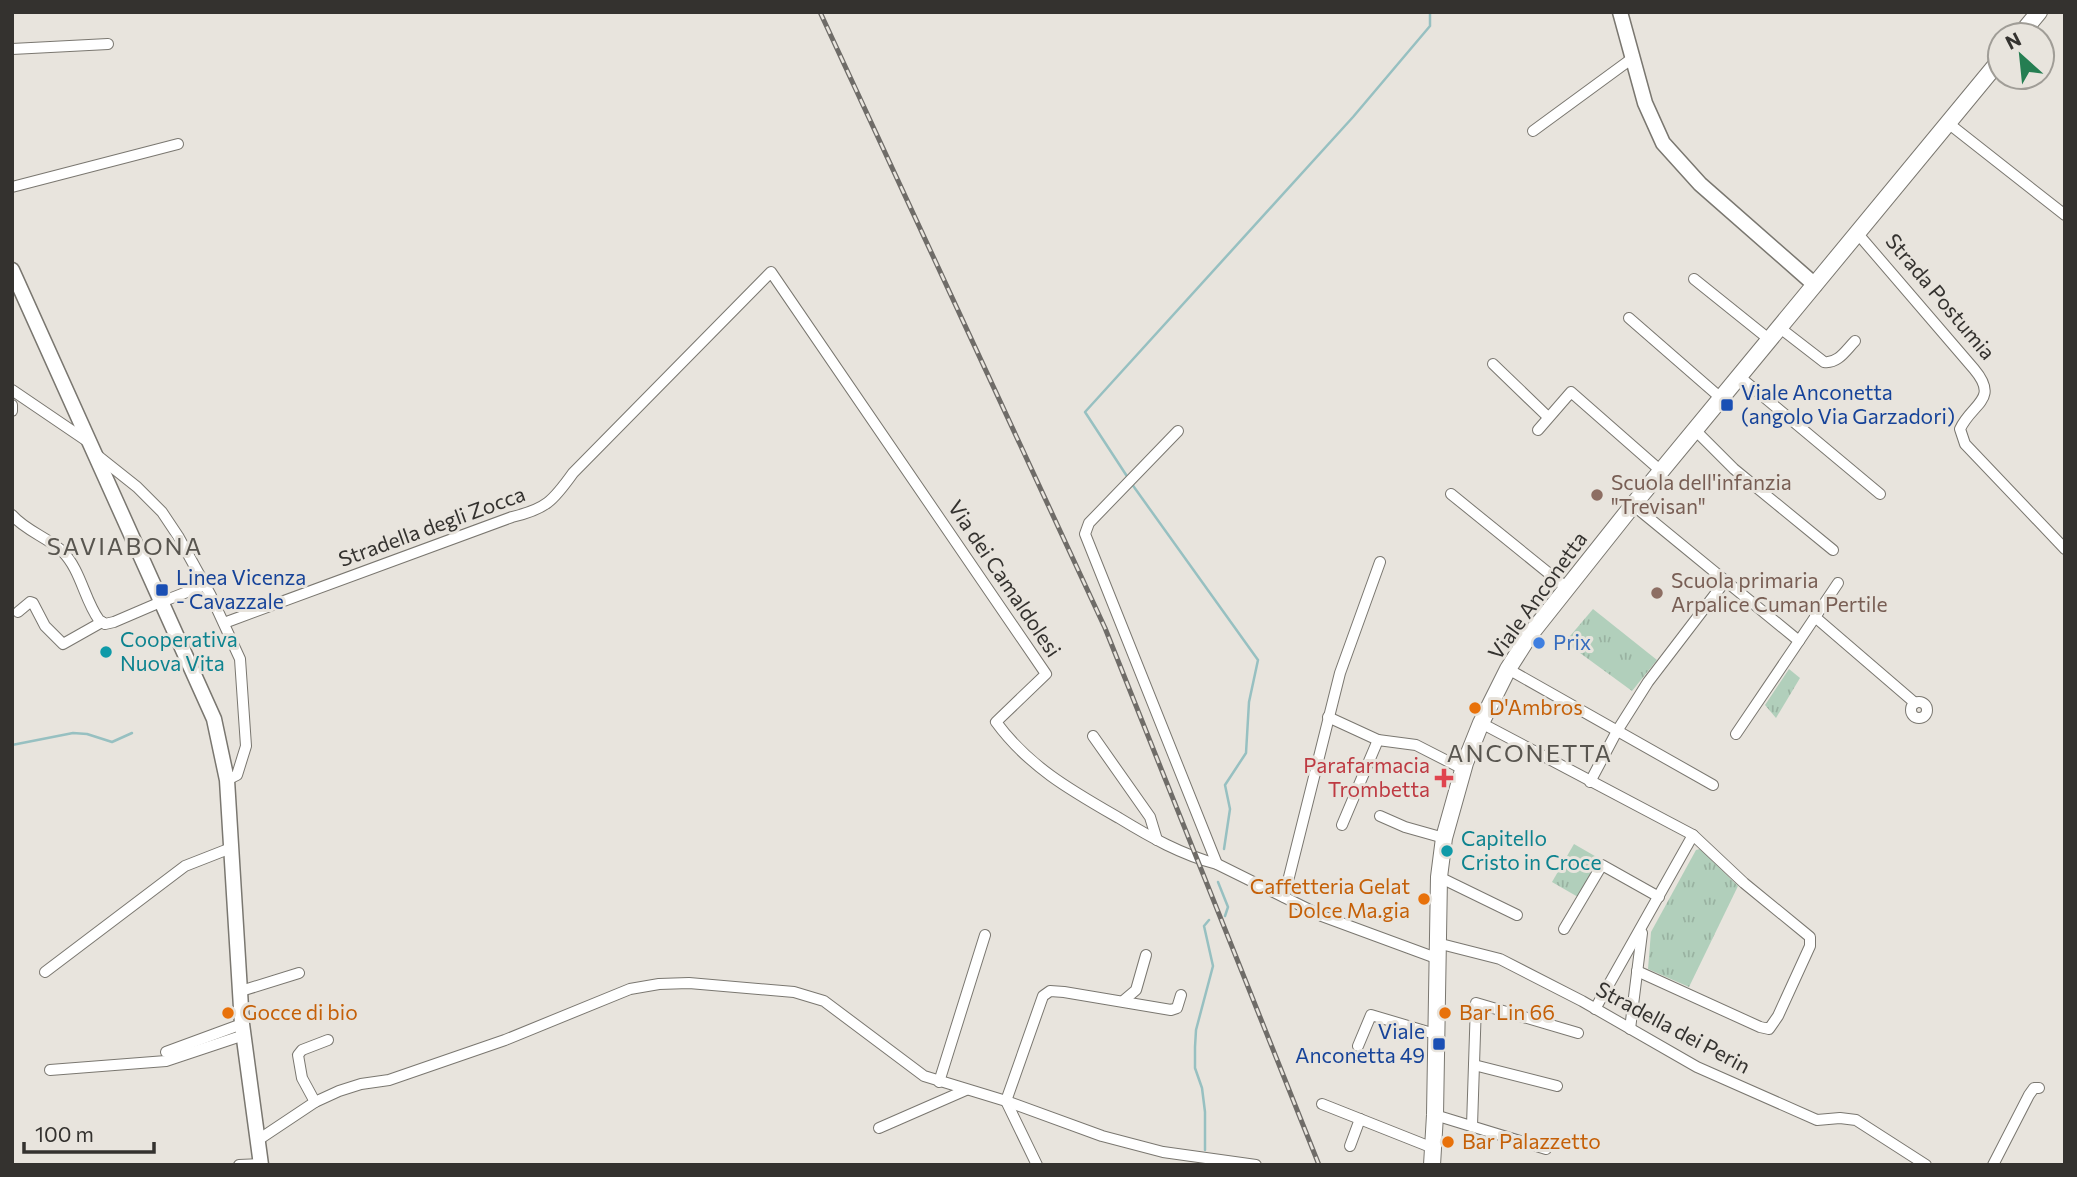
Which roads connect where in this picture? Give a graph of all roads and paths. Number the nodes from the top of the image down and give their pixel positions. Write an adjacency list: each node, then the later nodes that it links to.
1 (1620, 12): 4 (street)
2 (108, 44): 3 (street)
3 (12, 49)
4 (1634, 57): 7 (street); 15 (street)
5 (1986, 77): 6 (main road, Strada Postumia)
6 (1948, 123): 10 (street); 11 (main road, Strada Postumia)
7 (1533, 131)
8 (178, 144): 9 (street)
9 (12, 187)
10 (2065, 215)
11 (1858, 234): 15 (main road, Strada Postumia); 35 (street, Strada Postumia)
12 (12, 270): 29 (street)
13 (771, 272): 46 (street, Stradella degli Zocca); 64 (street, Via dei Camaldolesi)
14 (1693, 279): 17 (street)
15 (1815, 285): 17 (main road, Viale Anconetta)
16 (1629, 318): 22 (street)
17 (1775, 334): 18 (street); 20 (main road, Viale Anconetta)
18 (1855, 341)
19 (1493, 364): 25 (street)
20 (1740, 377): 22 (main road, Viale Anconetta); 32 (street)
21 (12, 390): 29 (street)
22 (1722, 399): 28 (main road, Viale Anconetta)
23 (12, 405): 24 (street)
24 (12, 411)
25 (1548, 417): 27 (street); 30 (street)
26 (1178, 430): 66 (street)
27 (1538, 430)
28 (1696, 431): 30 (main road, Viale Anconetta); 36 (street)
29 (93, 449): 40 (street); 42 (street)
30 (1661, 471): 33 (main road, Viale Anconetta)
31 (1451, 494): 41 (street)
32 (1880, 494)
33 (1633, 505): 38 (street); 41 (main road, Viale Anconetta)
34 (12, 515): 45 (street)
35 (2065, 549)
36 (1833, 550)
37 (1380, 562): 50 (street)
38 (1726, 580): 47 (street); 52 (street)
39 (1838, 583): 44 (street)
40 (205, 585): 42 (street); 46 (street)
41 (1567, 588): 48 (main road, Viale Anconetta)
42 (166, 600): 45 (street); 57 (street)
43 (18, 612): 45 (street)
44 (1815, 617): 47 (street); 49 (street)
45 (102, 622)
46 (224, 623): 57 (street)
47 (1800, 641): 53 (street)
48 (1508, 669): 51 (main road, Viale Anconetta); 52 (street)
49 (1915, 703)
50 (1328, 717): 55 (street); 68 (street)
51 (1481, 723): 56 (main road, Viale Anconetta); 58 (street)
52 (1616, 731): 58 (street); 59 (street)
53 (1735, 734)
54 (1093, 736): 64 (street)
55 (1378, 740): 56 (street); 61 (street)
56 (1463, 769): 63 (main road, Viale Anconetta)
57 (227, 780): 65 (street)
58 (1590, 782): 62 (street)
59 (1713, 785)
60 (1380, 816): 63 (street)
61 (1342, 825)
62 (1693, 835): 69 (street); 76 (street)
63 (1444, 838): 67 (main road, Viale Anconetta)
64 (1157, 840): 66 (street, Via dei Camaldolesi)
65 (231, 848): 77 (street); 79 (street)
66 (1217, 864): 68 (street, Via dei Camaldolesi)
67 (1439, 877): 70 (street); 74 (main road, Viale Anconetta)
68 (1284, 897): 74 (street, Via dei Camaldolesi)
69 (1659, 897): 71 (street); 72 (street)
70 (1517, 915)
71 (1642, 927): 76 (street); 82 (street)
72 (1564, 929)
73 (985, 935): 92 (street)
74 (1436, 951): 82 (street, Stradella dei Perin); 86 (main road, Viale Anconetta)
75 (1146, 955): 81 (street)
76 (1637, 971): 83 (street)
77 (45, 972)
78 (299, 973): 79 (street)
79 (241, 991): 84 (street)
80 (1181, 995): 81 (street)
81 (1123, 1001): 96 (street)
82 (1595, 1009): 83 (street, Stradella dei Perin)
83 (1630, 1029): 114 (street, Stradella dei Perin)
84 (243, 1030): 89 (street); 91 (street); 103 (street)
85 (1578, 1033): 90 (street)
86 (1435, 1034): 88 (street); 99 (main road, Viale Anconetta)
87 (328, 1040): 97 (street)
88 (1358, 1046)
89 (166, 1052)
90 (1474, 1065): 93 (street); 101 (street)
91 (50, 1070)
92 (939, 1082): 95 (street); 97 (street)
93 (1557, 1086)
94 (2039, 1088): 115 (street)
95 (966, 1090): 96 (street); 102 (street)
96 (1006, 1101): 107 (street); 110 (street)
97 (315, 1102): 103 (street)
98 (1322, 1104): 100 (street)
99 (1435, 1115): 101 (street); 105 (main road, Viale Anconetta)
100 (1360, 1119): 104 (street); 105 (street)
101 (1472, 1126): 106 (street)
102 (879, 1128)
103 (258, 1140): 108 (street)
104 (1350, 1146)
105 (1433, 1148): 113 (main road, Viale Anconetta)
106 (1546, 1149)
107 (1163, 1152): 111 (street); 112 (street)
108 (261, 1164): 109 (street)
109 (239, 1165)
110 (1037, 1165)
111 (1159, 1165)
112 (1256, 1165)
113 (1432, 1165)
114 (1926, 1165)
115 (1993, 1165)

